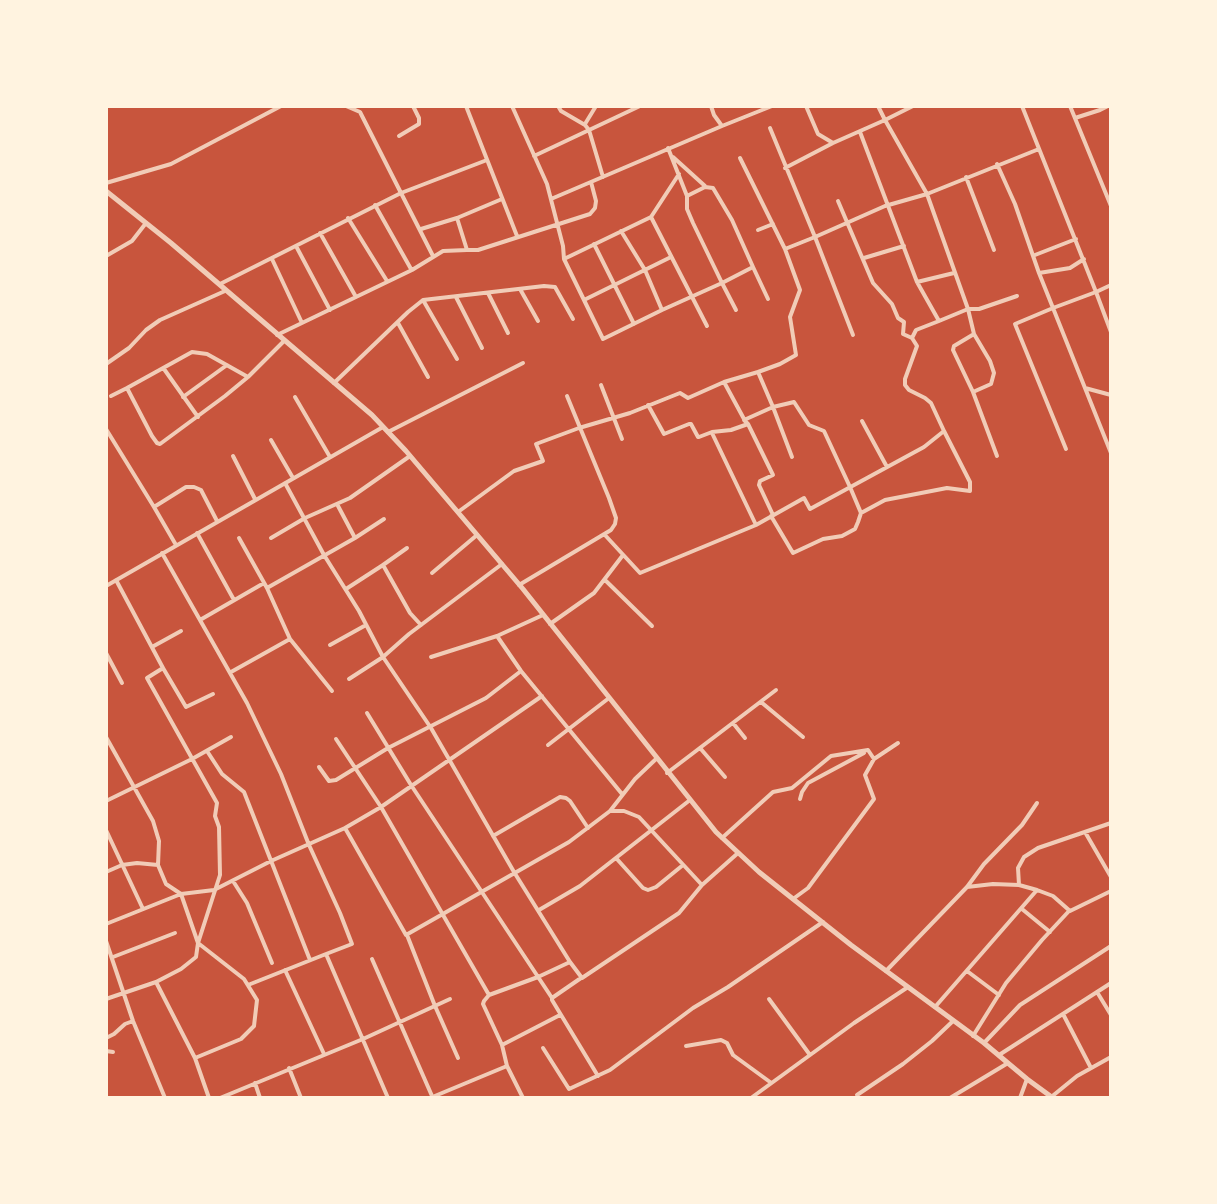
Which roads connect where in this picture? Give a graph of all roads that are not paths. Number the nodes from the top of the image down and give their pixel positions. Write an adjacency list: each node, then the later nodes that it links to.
1 (281, 106): 39 (street)
2 (346, 106): 42 (street)
3 (413, 106): 25 (street)
4 (466, 106): 32 (street)
5 (512, 106): 29 (street)
6 (558, 106): 22 (street)
7 (596, 106): 22 (street)
8 (640, 106): 22 (street)
9 (711, 106): 21 (street)
10 (753, 106): 18 (street)
11 (772, 106): 18 (street)
12 (806, 106): 26 (street)
13 (878, 106): 20 (street)
14 (913, 106): 20 (street)
15 (1022, 106): 28 (street)
16 (1070, 106): 19 (street)
17 (1108, 106): 19 (street)
18 (753, 113): 21 (street)
19 (1075, 118): 50 (street)
20 (885, 120): 24 (street); 43 (street)
21 (722, 126): 27 (street)
22 (587, 128): 29 (street); 36 (street)
23 (770, 128): 34 (street)
24 (860, 132): 26 (street); 49 (street)
25 (399, 136)
26 (833, 143): 34 (street)
27 (668, 148): 30 (street); 36 (street)
28 (1039, 149): 33 (street); 64 (street)
29 (534, 156): 46 (street)
30 (671, 156): 35 (street); 40 (street)
31 (740, 158): 57 (street)
32 (487, 160): 42 (street); 45 (street)
33 (997, 164): 37 (street); 71 (street)
34 (785, 168): 63 (street)
35 (679, 174): 44 (street); 51 (street)
36 (603, 177): 38 (street)
37 (966, 177): 43 (street); 70 (street)
38 (591, 182): 46 (street); 56 (street)
39 (106, 183)
40 (705, 187): 44 (street); 79 (street)
41 (106, 191): 55 (street)
42 (401, 193): 48 (street); 58 (street)
43 (927, 194): 49 (street); 82 (street)
44 (687, 196): 86 (street)
45 (502, 199): 53 (street); 62 (street)
46 (551, 199): 56 (street)
47 (838, 201): 54 (street)
48 (375, 205): 52 (street); 80 (street)
49 (889, 205): 54 (street); 67 (street)
50 (1111, 206)
51 (651, 217): 60 (street); 74 (street)
52 (348, 218): 61 (street); 84 (street)
53 (457, 218): 58 (street); 69 (street)
54 (847, 222): 63 (street); 75 (street)
55 (146, 223): 72 (street); 87 (street)
56 (558, 224): 62 (street); 77 (street)
57 (773, 224): 59 (street); 68 (street)
58 (421, 229): 73 (street)
59 (758, 230)
60 (621, 231): 65 (street); 81 (street)
61 (320, 233): 66 (street); 96 (street)
62 (517, 236): 69 (street)
63 (815, 237): 68 (street); 117 (street)
64 (1076, 239): 71 (street); 78 (street)
65 (594, 244): 77 (street); 88 (street)
66 (296, 246): 76 (street); 103 (street)
67 (904, 246): 75 (street); 85 (street)
68 (785, 249): 126 (street)
69 (467, 250): 73 (street)
70 (994, 250)
71 (1035, 255): 83 (street)
72 (106, 256)
73 (433, 256): 80 (street)
74 (671, 257): 81 (street); 94 (street)
75 (863, 258): 118 (street)
76 (272, 259): 87 (street); 109 (street)
77 (564, 259): 100 (street)
78 (1084, 259): 83 (street); 92 (street)
79 (753, 267): 86 (street); 98 (street)
80 (412, 270): 84 (street)
81 (645, 270): 88 (street); 104 (street)
82 (955, 273): 85 (street); 102 (street)
83 (1039, 273): 101 (street)
84 (387, 282): 96 (street)
85 (917, 282): 108 (street)
86 (722, 283): 94 (street); 105 (street)
87 (218, 285): 91 (street)
88 (614, 285): 100 (street); 111 (street)
89 (1111, 285): 92 (street)
90 (520, 289): 93 (street); 106 (street); 107 (street)
91 (225, 291): 116 (street); 123 (street)
92 (1096, 292): 101 (street); 113 (street)
93 (488, 293): 97 (street); 114 (street)
94 (692, 296): 104 (street); 112 (street)
95 (1017, 296): 102 (street)
96 (356, 297): 103 (street)
97 (456, 297): 99 (street); 120 (street)
98 (768, 299)
99 (423, 300): 110 (street); 121 (street)
100 (584, 300): 111 (street)
101 (1053, 308): 133 (street); 153 (street)
102 (968, 309): 108 (street); 115 (street)
103 (330, 310): 109 (street)
104 (662, 310): 111 (street)
105 (736, 310)
106 (573, 319)
107 (538, 321)
108 (939, 321): 118 (street)
109 (302, 323): 116 (street)
110 (398, 323): 128 (street); 130 (street)
111 (634, 324)
112 (707, 326)
113 (1111, 332)
114 (508, 333)
115 (974, 334): 134 (street); 134 (street)
116 (277, 335): 119 (street)
117 (853, 335)
118 (912, 338): 149 (street)
119 (284, 341): 127 (street); 130 (street)
120 (482, 348)
121 (457, 359)
122 (523, 363): 148 (street)
123 (106, 364)
124 (227, 365): 125 (street); 127 (street); 138 (street)
125 (164, 369): 132 (street); 138 (street)
126 (758, 372): 129 (street); 141 (street)
127 (248, 377): 142 (street)
128 (428, 377)
129 (724, 382): 140 (street); 145 (street)
130 (334, 383): 148 (street)
131 (601, 385): 143 (street)
132 (127, 388): 136 (street); 142 (street)
133 (1085, 388): 135 (street); 154 (street)
134 (973, 392): 157 (street)
135 (1111, 395)
136 (111, 396)
137 (567, 396): 146 (street)
138 (183, 397): 142 (street)
139 (295, 397): 158 (street)
140 (648, 405): 143 (street); 150 (street)
141 (773, 407): 145 (street); 159 (street); 163 (street)
142 (198, 417)
143 (614, 417): 146 (street); 151 (street)
144 (862, 421): 160 (street)
145 (746, 422): 150 (street); 169 (street)
146 (579, 428): 167 (street); 175 (street)
147 (106, 429): 166 (street)
148 (385, 430): 156 (street); 158 (street)
149 (944, 431): 160 (street); 168 (street)
150 (712, 432): 173 (street)
151 (622, 439)
152 (271, 440): 161 (street)
153 (1066, 449)
154 (1111, 453)
155 (233, 456): 164 (street)
156 (410, 456): 165 (street); 167 (street)
157 (997, 456)
158 (330, 457): 161 (street)
159 (792, 457)
160 (887, 467): 163 (street)
161 (293, 478): 162 (street)
162 (285, 483): 164 (street); 170 (street)
163 (850, 487): 168 (street); 169 (street)
164 (255, 499): 172 (street)
165 (337, 504): 170 (street); 179 (street)
166 (154, 507): 172 (street); 180 (street)
167 (458, 512): 176 (street)
168 (861, 513): 169 (street)
169 (772, 516): 173 (street)
170 (305, 518): 178 (street); 183 (street)
171 (384, 519): 179 (street)
172 (217, 521): 174 (street)
173 (756, 525): 184 (street)
174 (197, 533): 180 (street); 194 (street)
175 (604, 534): 184 (street); 190 (street)
176 (477, 535): 185 (street); 187 (street)
177 (239, 538): 192 (street)
178 (271, 538)
179 (355, 538): 183 (street)
180 (176, 545): 182 (street)
181 (407, 548): 186 (street)
182 (162, 553): 188 (street); 196 (street)
183 (324, 555): 192 (street); 193 (street)
184 (623, 555): 189 (street)
185 (502, 564): 190 (street); 199 (street)
186 (383, 565): 193 (street); 199 (street)
187 (432, 573)
188 (116, 580): 191 (street); 205 (street)
189 (605, 580): 197 (street); 200 (street)
190 (519, 585): 195 (street)
191 (106, 586)
192 (265, 586): 194 (street); 203 (street)
193 (346, 589): 198 (street)
194 (234, 600): 196 (street)
195 (543, 615): 197 (street); 202 (street)
196 (200, 620): 211 (street)
197 (550, 624): 218 (street)
198 (366, 625): 204 (street); 207 (street)
199 (421, 625): 207 (street)
200 (652, 626)
201 (181, 631): 205 (street)
202 (497, 636): 208 (street); 210 (street)
203 (290, 639): 211 (street); 215 (street)
204 (330, 645)
205 (152, 647): 209 (street)
206 (106, 653): 213 (street)
207 (383, 657): 212 (street); 222 (street)
208 (431, 657)
209 (163, 668): 216 (street); 235 (street)
210 (521, 671): 217 (street); 222 (street)
211 (231, 672): 260 (street)
212 (349, 679)
213 (122, 683)
214 (776, 690): 219 (street)
215 (332, 691)
216 (213, 694)
217 (542, 696): 223 (street); 238 (street)
218 (609, 698): 223 (street); 236 (street)
219 (761, 702): 221 (street); 226 (street)
220 (367, 713): 231 (street)
221 (733, 723): 227 (street); 232 (street)
222 (431, 728): 231 (street); 238 (street)
223 (569, 728): 230 (street); 245 (street)
224 (106, 737): 244 (street)
225 (231, 737): 234 (street)
226 (803, 737)
227 (745, 738)
228 (336, 739): 240 (street)
229 (898, 743): 237 (street)
230 (548, 745)
231 (388, 748): 240 (street); 243 (street)
232 (700, 748): 241 (street); 242 (street)
233 (868, 750): 237 (street); 246 (street); 259 (street)
234 (207, 751): 235 (street); 263 (street)
235 (192, 759): 244 (street); 274 (street)
236 (656, 759): 241 (street); 245 (street)
237 (874, 759): 279 (street)
238 (449, 760): 243 (street); 258 (street)
239 (319, 767): 240 (street)
240 (355, 768): 250 (street)
241 (667, 773): 247 (street)
242 (725, 777)
243 (411, 785): 250 (street); 277 (street)
244 (133, 787): 248 (street); 265 (street)
245 (622, 794): 251 (street)
246 (800, 799)
247 (690, 800): 256 (street); 259 (street)
248 (106, 801)
249 (1037, 803): 273 (street)
250 (381, 807): 253 (street); 284 (street)
251 (610, 811): 254 (street); 256 (street)
252 (1111, 823): 257 (street)
253 (345, 828): 260 (street); 289 (street)
254 (588, 828): 258 (street); 268 (street)
255 (106, 830): 264 (street)
256 (651, 831): 262 (street); 266 (street)
257 (1085, 832): 269 (street); 272 (street)
258 (493, 836): 268 (street)
259 (722, 838): 261 (street)
260 (309, 845): 263 (street); 293 (street)
261 (738, 853): 271 (street); 279 (street)
262 (616, 858): 266 (street); 282 (street)
263 (271, 861): 270 (street); 296 (street)
264 (122, 865): 265 (street); 267 (street); 280 (street)
265 (158, 865): 278 (street)
266 (683, 865): 271 (street)
267 (106, 872)
268 (514, 872): 277 (street); 282 (street)
269 (1111, 877)
270 (233, 881): 274 (street); 298 (street)
271 (702, 885): 303 (street)
272 (1019, 885): 273 (street); 275 (street)
273 (967, 887): 300 (street)
274 (214, 890): 278 (street); 291 (street)
275 (1037, 890): 281 (street); 283 (street)
276 (1111, 891): 283 (street)
277 (481, 892): 284 (street); 302 (street)
278 (181, 894): 280 (street); 291 (street)
279 (793, 899): 285 (street)
280 (143, 909): 286 (street)
281 (1022, 909): 287 (street); 301 (street)
282 (539, 910): 297 (street)
283 (1070, 911): 287 (street)
284 (443, 913): 289 (street); 310 (street)
285 (823, 922): 300 (street); 343 (street)
286 (106, 924)
287 (1050, 932): 311 (street)
288 (175, 933): 294 (street)
289 (406, 935): 316 (street)
290 (106, 941): 294 (street)
291 (198, 943): 304 (street); 306 (street)
292 (1111, 946): 327 (street)
293 (326, 954): 296 (street); 326 (street)
294 (113, 957): 308 (street)
295 (372, 959): 323 (street)
296 (310, 960): 299 (street)
297 (570, 962): 302 (street); 303 (street)
298 (272, 963)
299 (285, 970): 306 (street); 333 (street)
300 (886, 971): 307 (street)
301 (967, 971): 311 (street); 317 (street)
302 (538, 977): 310 (street); 312 (street)
303 (582, 978): 312 (street)
304 (156, 982): 308 (street); 337 (street)
305 (1111, 983): 309 (street)
306 (248, 985): 337 (street)
307 (908, 987): 317 (street); 334 (street)
308 (123, 992): 313 (street); 321 (street)
309 (1097, 992): 319 (street); 320 (street)
310 (489, 995): 328 (street)
311 (999, 995): 324 (street)
312 (552, 998): 318 (street)
313 (106, 999)
314 (450, 999): 316 (street)
315 (769, 999): 334 (street)
316 (435, 1006): 323 (street); 338 (street)
317 (935, 1007): 322 (street)
318 (561, 1014): 328 (street); 343 (street)
319 (1063, 1014): 335 (street); 342 (street)
320 (1111, 1015)
321 (133, 1021): 325 (street); 351 (street)
322 (953, 1021): 324 (street); 348 (street)
323 (400, 1022): 326 (street); 357 (street)
324 (973, 1036): 327 (street)
325 (106, 1038)
326 (363, 1039): 333 (street); 356 (street)
327 (984, 1043): 335 (street)
328 (502, 1045): 340 (street)
329 (686, 1046): 346 (street)
330 (543, 1048): 347 (street)
331 (106, 1051): 332 (street)
332 (113, 1052)
333 (324, 1054): 341 (street)
334 (810, 1055): 346 (street)
335 (999, 1055): 339 (street)
336 (1111, 1057): 342 (street)
337 (195, 1058): 352 (street)
338 (458, 1058)
339 (1008, 1063): 344 (street); 360 (street)
340 (507, 1066): 357 (street); 358 (street)
341 (289, 1068): 345 (street); 355 (street)
342 (1091, 1068): 350 (street)
343 (598, 1076): 347 (street)
344 (1027, 1079): 350 (street); 361 (street)
345 (255, 1083): 353 (street); 354 (street)
346 (771, 1083): 349 (street)
347 (569, 1089): 359 (street)
348 (857, 1095)
349 (755, 1097)
350 (1051, 1097)
351 (165, 1098)
352 (209, 1098)
353 (220, 1098)
354 (260, 1098)
355 (301, 1098)
356 (388, 1098)
357 (432, 1098)
358 (523, 1098)
359 (572, 1098)
360 (950, 1098)
361 (1020, 1098)

